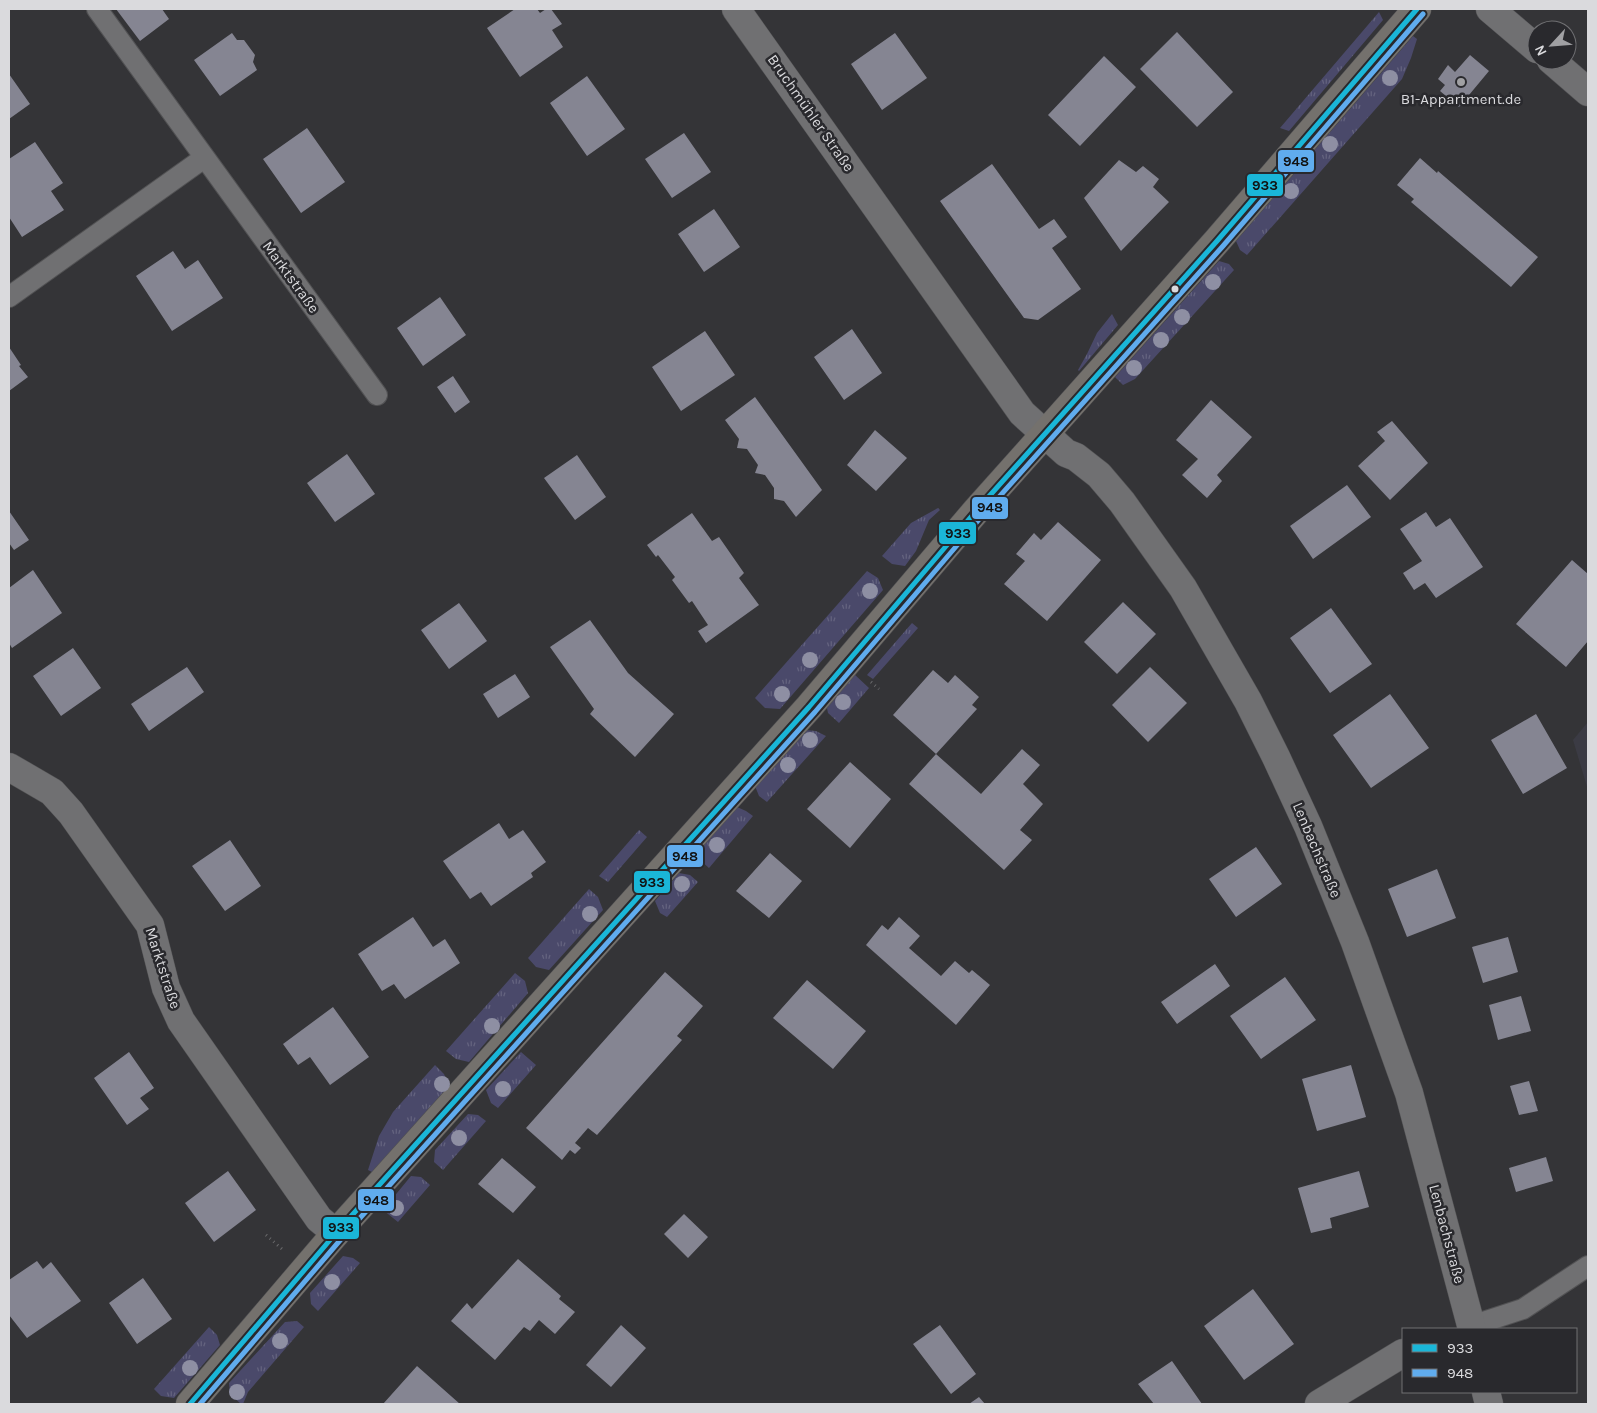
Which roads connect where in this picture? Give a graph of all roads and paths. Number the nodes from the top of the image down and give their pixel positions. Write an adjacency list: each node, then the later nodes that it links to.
1 (97, 9): 8 (lane, Marktstraße)
2 (736, 9): 11 (street, Bruchmühler Straße)
3 (1417, 9): 11 (main road)
4 (1490, 9): 5 (street)
5 (1527, 40)
6 (1563, 70): 7 (street)
7 (1588, 92)
8 (204, 158): 9 (lane); 10 (lane, Marktstraße)
9 (9, 297)
10 (378, 395)
11 (1045, 434): 13 (main road); 17 (street, Lenbachstraße)
12 (9, 767): 13 (street, Marktstraße)
13 (336, 1233): 19 (main road)
14 (266, 1235): 15 (path)
15 (286, 1253)
16 (1588, 1266): 17 (lane)
17 (1469, 1328)
18 (1402, 1354): 20 (street)
19 (190, 1404)
20 (1318, 1404)

